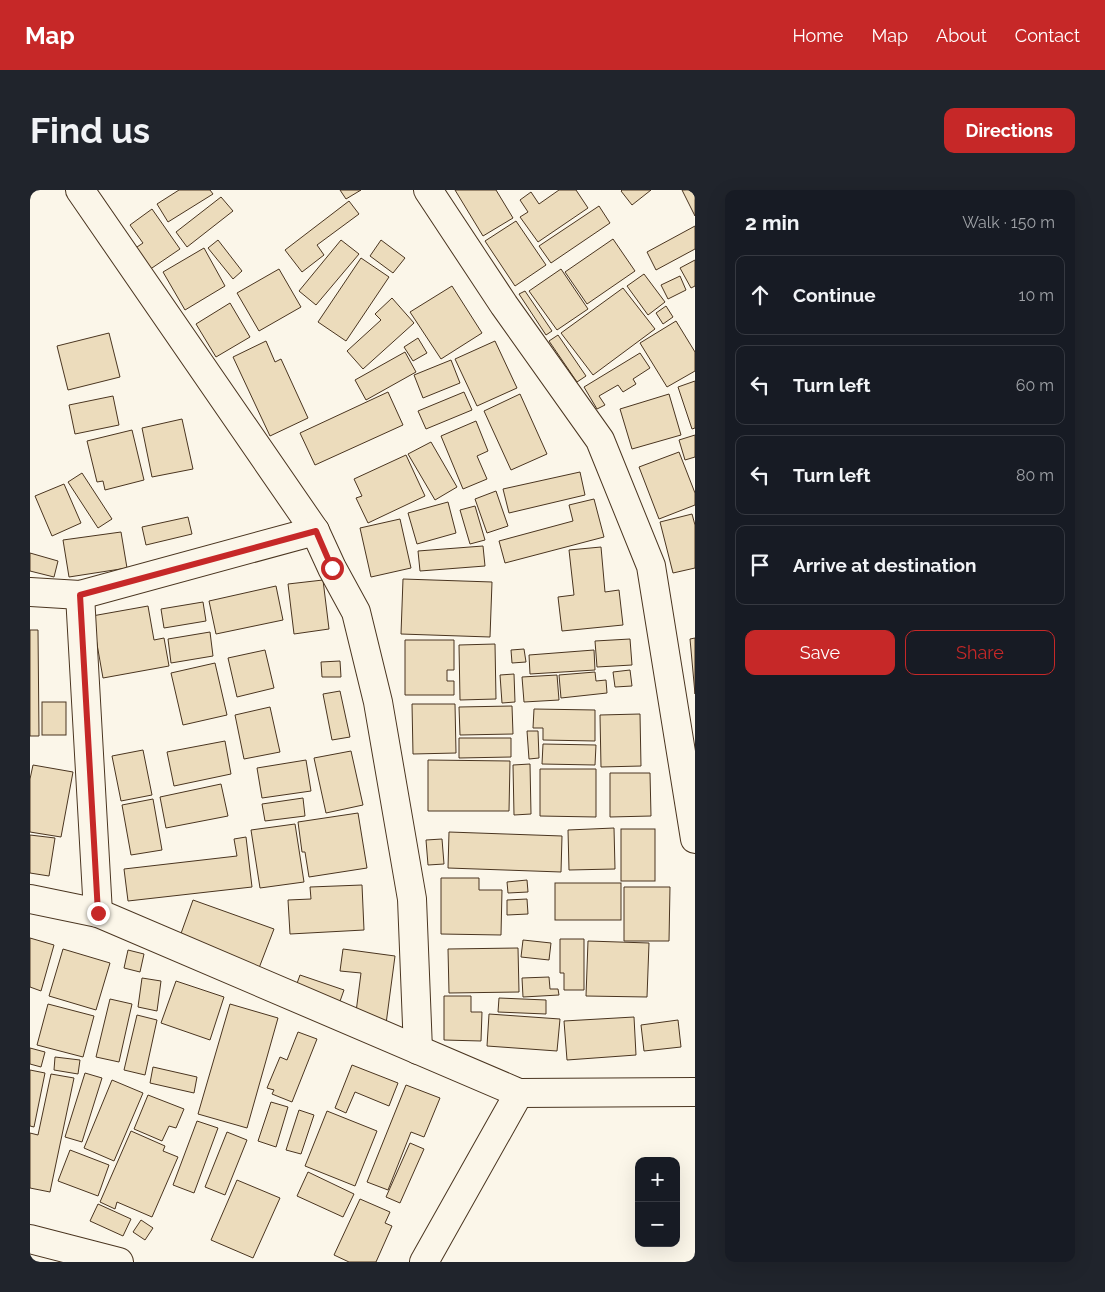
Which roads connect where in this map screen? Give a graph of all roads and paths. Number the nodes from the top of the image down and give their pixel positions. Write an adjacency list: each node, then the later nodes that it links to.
1 (80, 190): 3 (street)
2 (428, 190): 6 (street)
3 (316, 531): 5 (street); 9 (street)
4 (30, 592): 5 (street)
5 (80, 595): 8 (street)
6 (695, 839)
7 (30, 899): 8 (street)
8 (98, 913): 9 (street)
9 (418, 1050): 11 (street)
10 (695, 1092): 11 (street)
11 (519, 1093): 14 (street)
12 (30, 1239): 13 (street)
13 (119, 1262)
14 (424, 1262)

